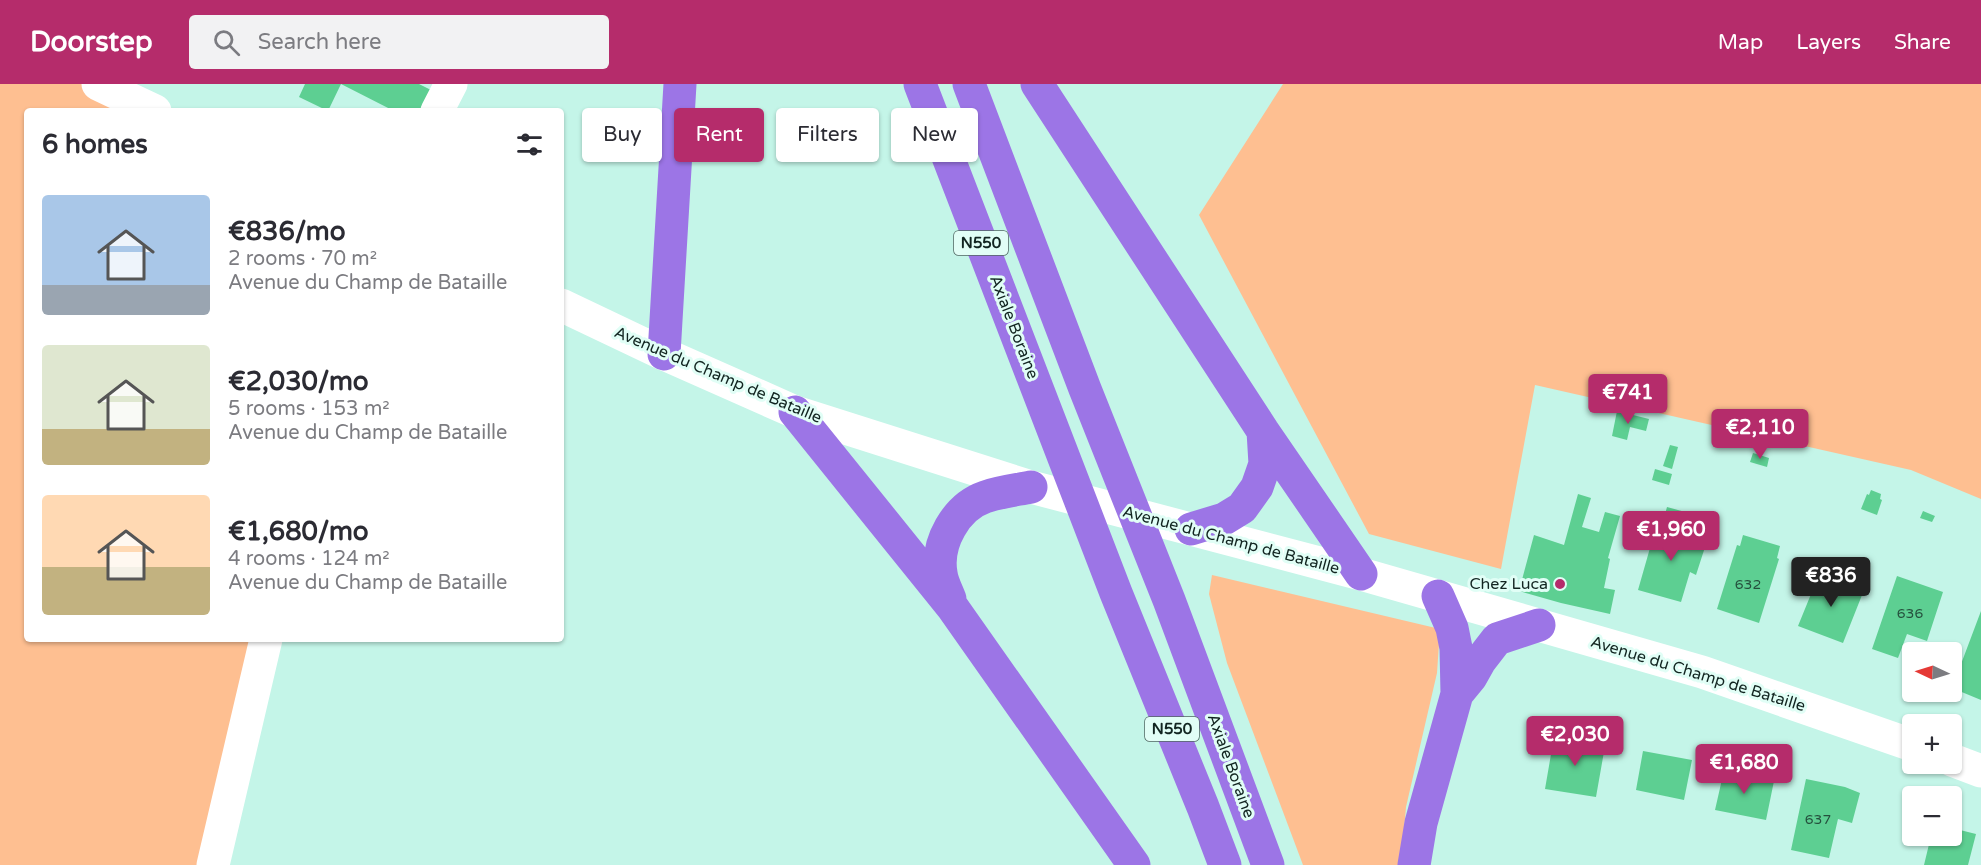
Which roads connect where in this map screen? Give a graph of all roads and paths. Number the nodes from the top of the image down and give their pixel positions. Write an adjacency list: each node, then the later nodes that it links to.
1 (98, 84): 7 (street)
2 (451, 84): 8 (street)
3 (680, 84): 10 (highway)
4 (920, 84): 26 (highway, Axiale Boraine / N550)
5 (969, 84): 27 (highway, Axiale Boraine / N550)
6 (1037, 84): 12 (highway)
7 (149, 108)
8 (439, 108)
9 (564, 306): 10 (street, Avenue du Champ de Bataille)
10 (664, 354): 11 (street, Avenue du Champ de Bataille)
11 (795, 412): 13 (street, Avenue du Champ de Bataille); 17 (highway)
12 (1263, 431): 14 (highway); 15 (highway)
13 (1031, 487): 14 (street, Avenue du Champ de Bataille); 17 (highway)
14 (1191, 529): 15 (street, Avenue du Champ de Bataille)
15 (1361, 574): 16 (street, Avenue du Champ de Bataille)
16 (1438, 596): 18 (street, Avenue du Champ de Bataille); 20 (highway)
17 (953, 608): 25 (highway)
18 (1539, 625): 20 (highway); 21 (street, Avenue du Champ de Bataille)
19 (265, 642): 24 (street)
20 (1457, 694): 28 (highway)
21 (1902, 742)
22 (1962, 764): 23 (street)
23 (1981, 771)
24 (213, 865)
25 (1134, 865)
26 (1225, 865)
27 (1268, 865)
28 (1414, 865)

